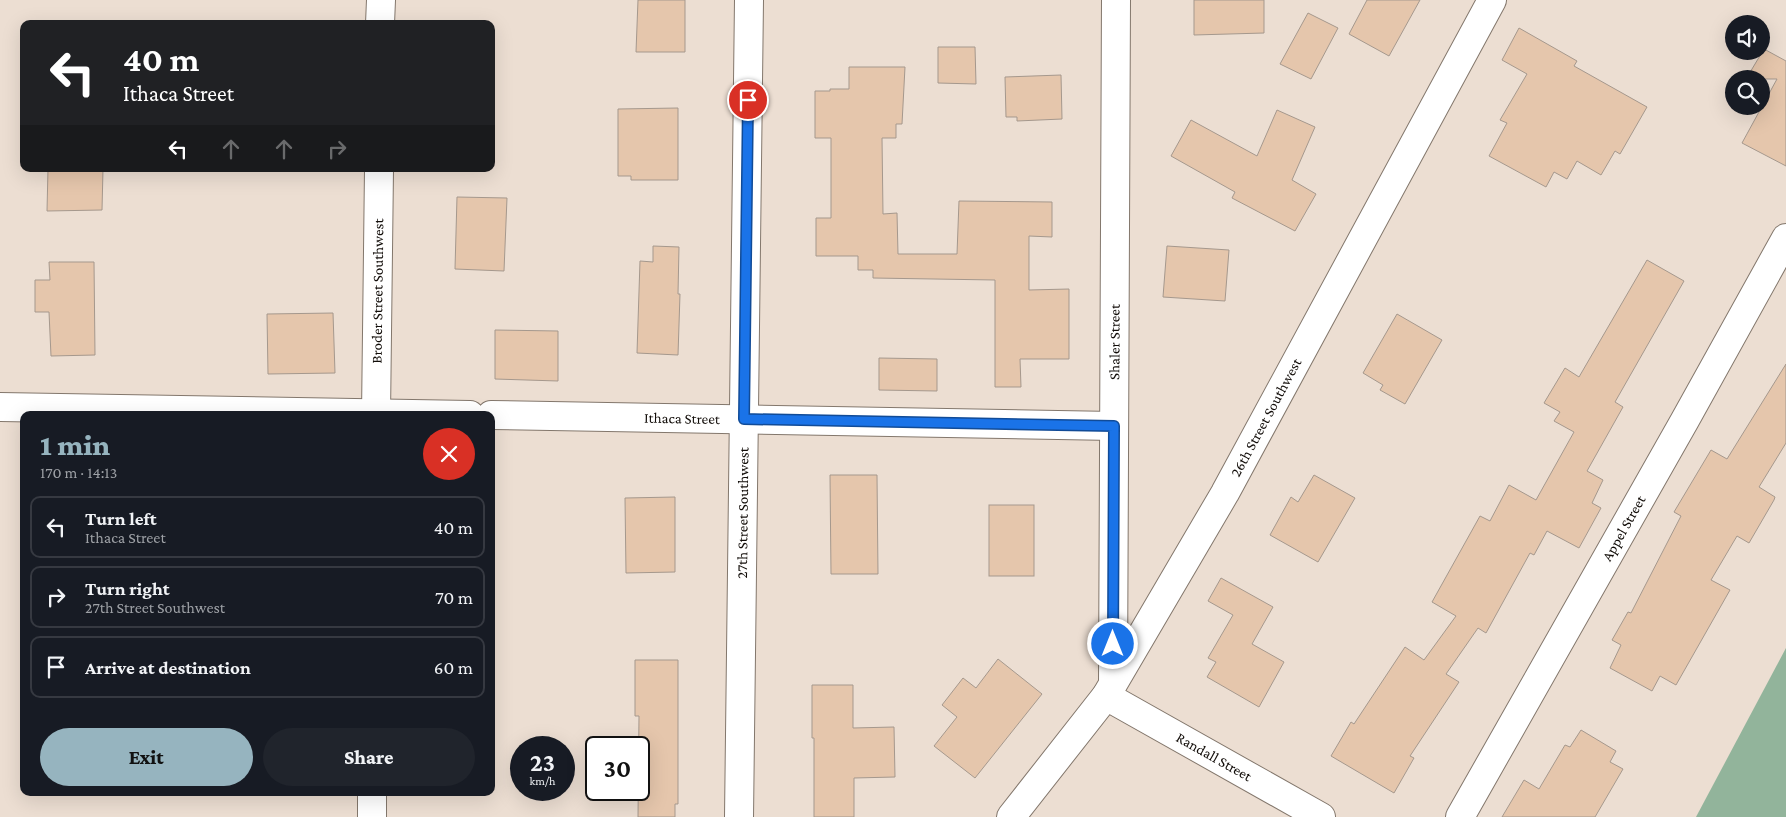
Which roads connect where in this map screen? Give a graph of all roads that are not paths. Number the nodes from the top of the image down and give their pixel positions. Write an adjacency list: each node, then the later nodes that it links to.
1 (381, 0): 5 (street)
2 (749, 0): 12 (street, 27th Street Southwest)
3 (1116, 0): 13 (street, Shaler Street)
4 (1492, 0): 14 (street, 26th Street Southwest)
5 (380, 20)
6 (379, 172): 10 (street, Broder Street Southwest)
7 (1786, 238): 20 (street, Appel Street)
8 (0, 407): 9 (street)
9 (215, 411)
10 (376, 411)
11 (495, 415): 12 (street, Ithaca Street)
12 (744, 419): 13 (street, Ithaca Street); 17 (street, 27th Street Southwest)
13 (1114, 426): 14 (street, Shaler Street)
14 (1110, 690): 18 (street, 26th Street Southwest); 19 (street, Randall Street)
15 (372, 796): 16 (street)
16 (372, 817)
17 (740, 817)
18 (1011, 817)
19 (1321, 817)
20 (1460, 817)

